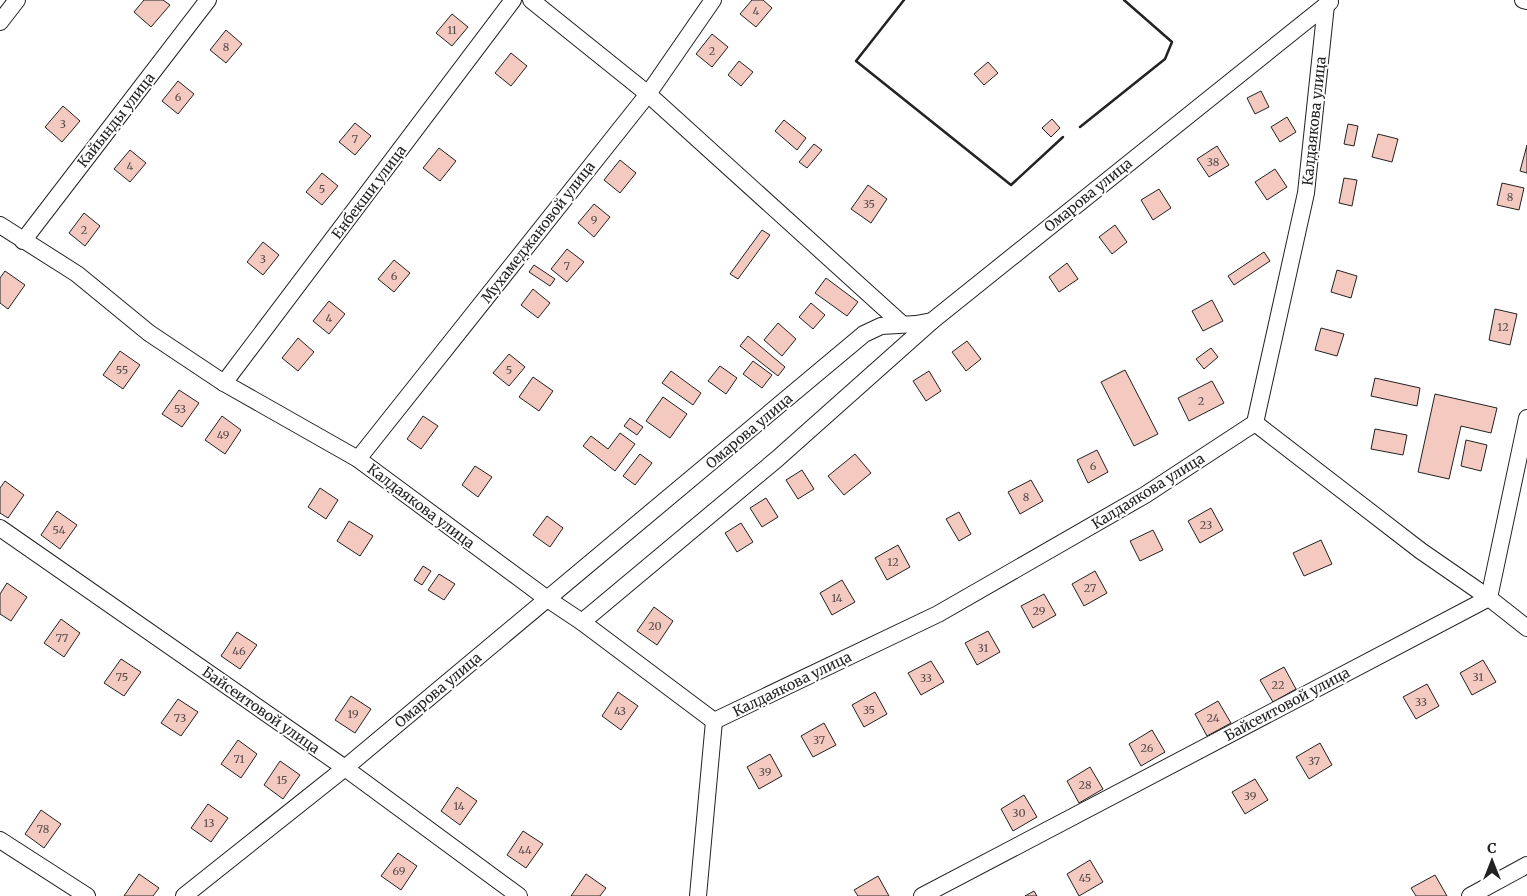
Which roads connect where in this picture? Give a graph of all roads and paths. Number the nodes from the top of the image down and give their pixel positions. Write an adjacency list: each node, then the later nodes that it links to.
1 (17, 0): 9 (street)
2 (208, 0): 12 (street, Кайынды улица)
3 (513, 0): 15 (street, Енбекши улица)
4 (531, 0): 10 (street)
5 (713, 0): 10 (street, Мухамеджановой улица)
6 (1523, 0): 7 (street)
7 (1527, 1)
8 (1329, 2): 13 (street, Омарова улица); 17 (street, Калдаякова улица)
9 (0, 22)
10 (648, 94): 14 (street); 18 (street, Мухамеджановой улица)
11 (0, 225): 12 (street, Калдаякова улица)
12 (23, 241): 15 (street, Калдаякова улица)
13 (932, 321): 14 (street, Омарова улица); 22 (street)
14 (902, 324): 20 (street, Омарова улица)
15 (224, 383): 18 (street, Калдаякова улица)
16 (1527, 418): 21 (street)
17 (1255, 423): 21 (street); 24 (street, Калдаякова улица)
18 (358, 459): 20 (street, Калдаякова улица)
19 (0, 528): 25 (street, Байсеитовой улица)
20 (546, 598): 22 (street, Калдаякова улица); 25 (street, Омарова улица)
21 (1490, 598): 23 (street); 32 (street, Байсеитовой улица)
22 (582, 622): 24 (street, Калдаякова улица)
23 (1527, 628)
24 (714, 721): 31 (street)
25 (344, 768): 29 (street, Омарова улица); 30 (street, Байсеитовой улица)
26 (0, 840): 28 (street)
27 (1527, 865): 33 (street)
28 (87, 896)
29 (184, 896)
30 (519, 896)
31 (698, 896)
32 (922, 896)
33 (1470, 896)

